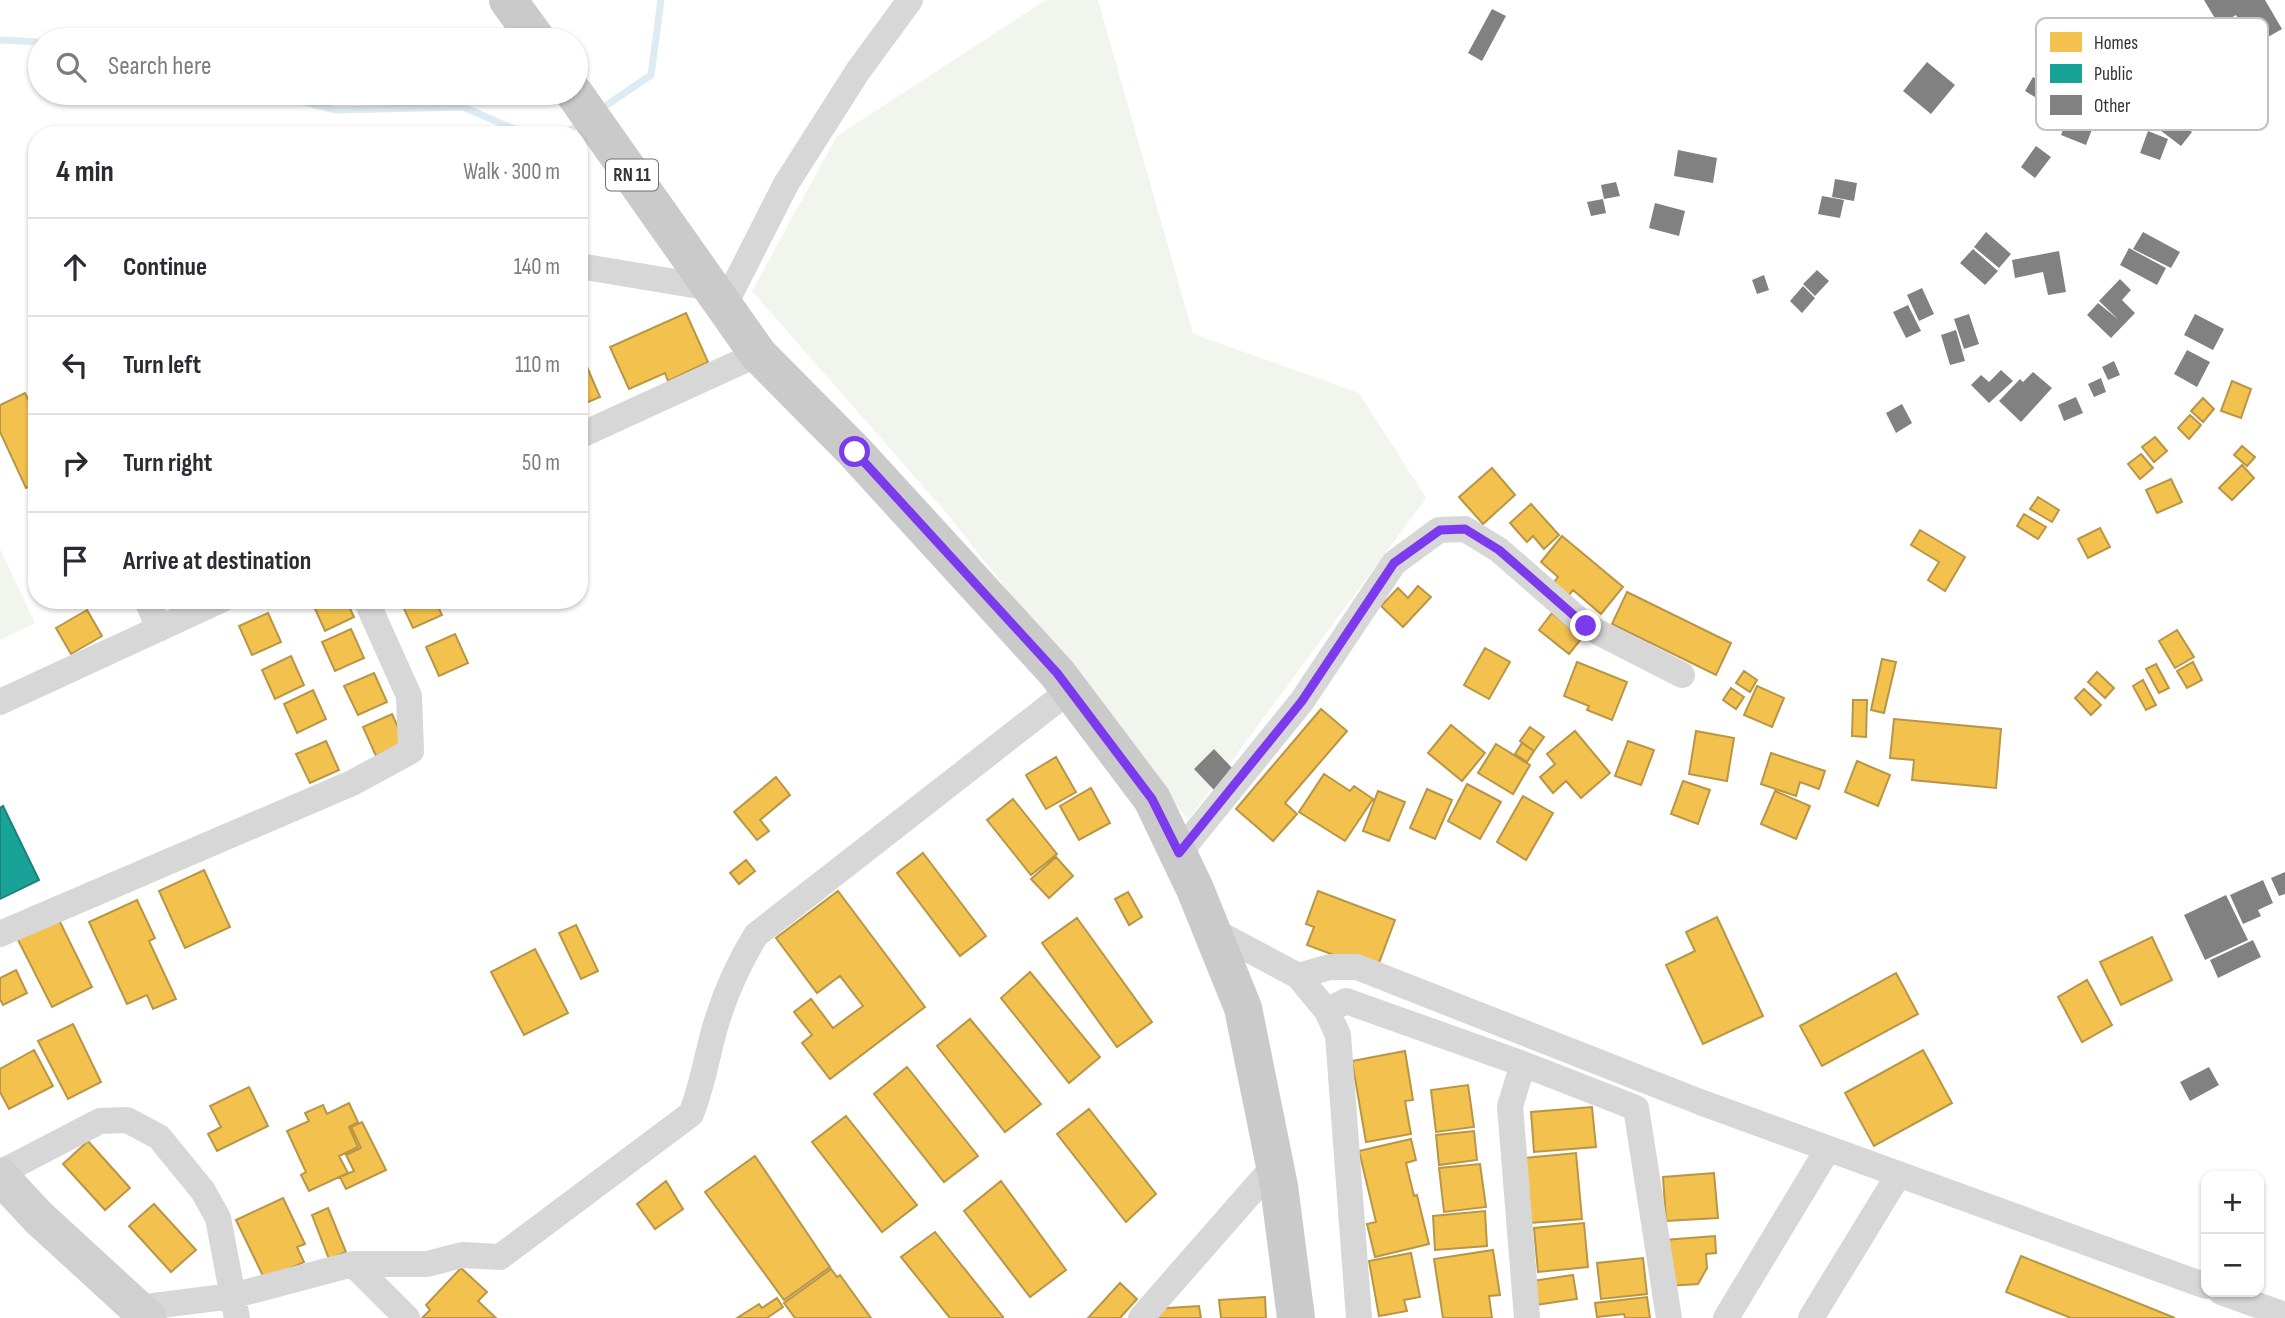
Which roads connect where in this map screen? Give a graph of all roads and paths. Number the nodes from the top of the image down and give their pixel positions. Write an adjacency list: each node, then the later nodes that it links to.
1 (508, 0): 3 (main road)
2 (910, 0): 6 (street)
3 (528, 28)
4 (582, 105): 6 (main road, RN 11)
5 (588, 267): 6 (street)
6 (709, 284): 7 (main road, RN 11)
7 (758, 354): 8 (street); 14 (main road, RN 11)
8 (588, 432)
9 (151, 609): 12 (street)
10 (202, 609): 12 (street)
11 (370, 609): 18 (street)
12 (159, 629): 15 (street)
13 (1682, 675): 16 (street)
14 (1070, 690): 16 (main road, RN 11); 27 (street)
15 (0, 702)
16 (1179, 853): 17 (main road, RN 11)
17 (1212, 930): 20 (street); 24 (main road, RN 11)
18 (0, 934)
19 (1330, 967): 20 (street); 21 (street); 23 (street)
20 (1298, 976): 21 (street)
21 (1327, 1012): 22 (street); 36 (street)
22 (1522, 1064): 37 (street); 38 (street)
23 (1828, 1149): 25 (street); 39 (street)
24 (1275, 1165): 34 (street); 35 (main road, RN 11)
25 (1899, 1174): 28 (street); 40 (street)
26 (0, 1175): 30 (street); 31 (main road)
27 (354, 1264): 30 (street); 33 (street)
28 (2201, 1284)
29 (2235, 1297): 32 (street)
30 (235, 1307): 31 (street)
31 (143, 1313)
32 (2285, 1315)
33 (407, 1318)
34 (1141, 1318)
35 (1296, 1318)
36 (1359, 1318)
37 (1527, 1318)
38 (1669, 1318)
39 (1726, 1318)
40 (1811, 1318)

